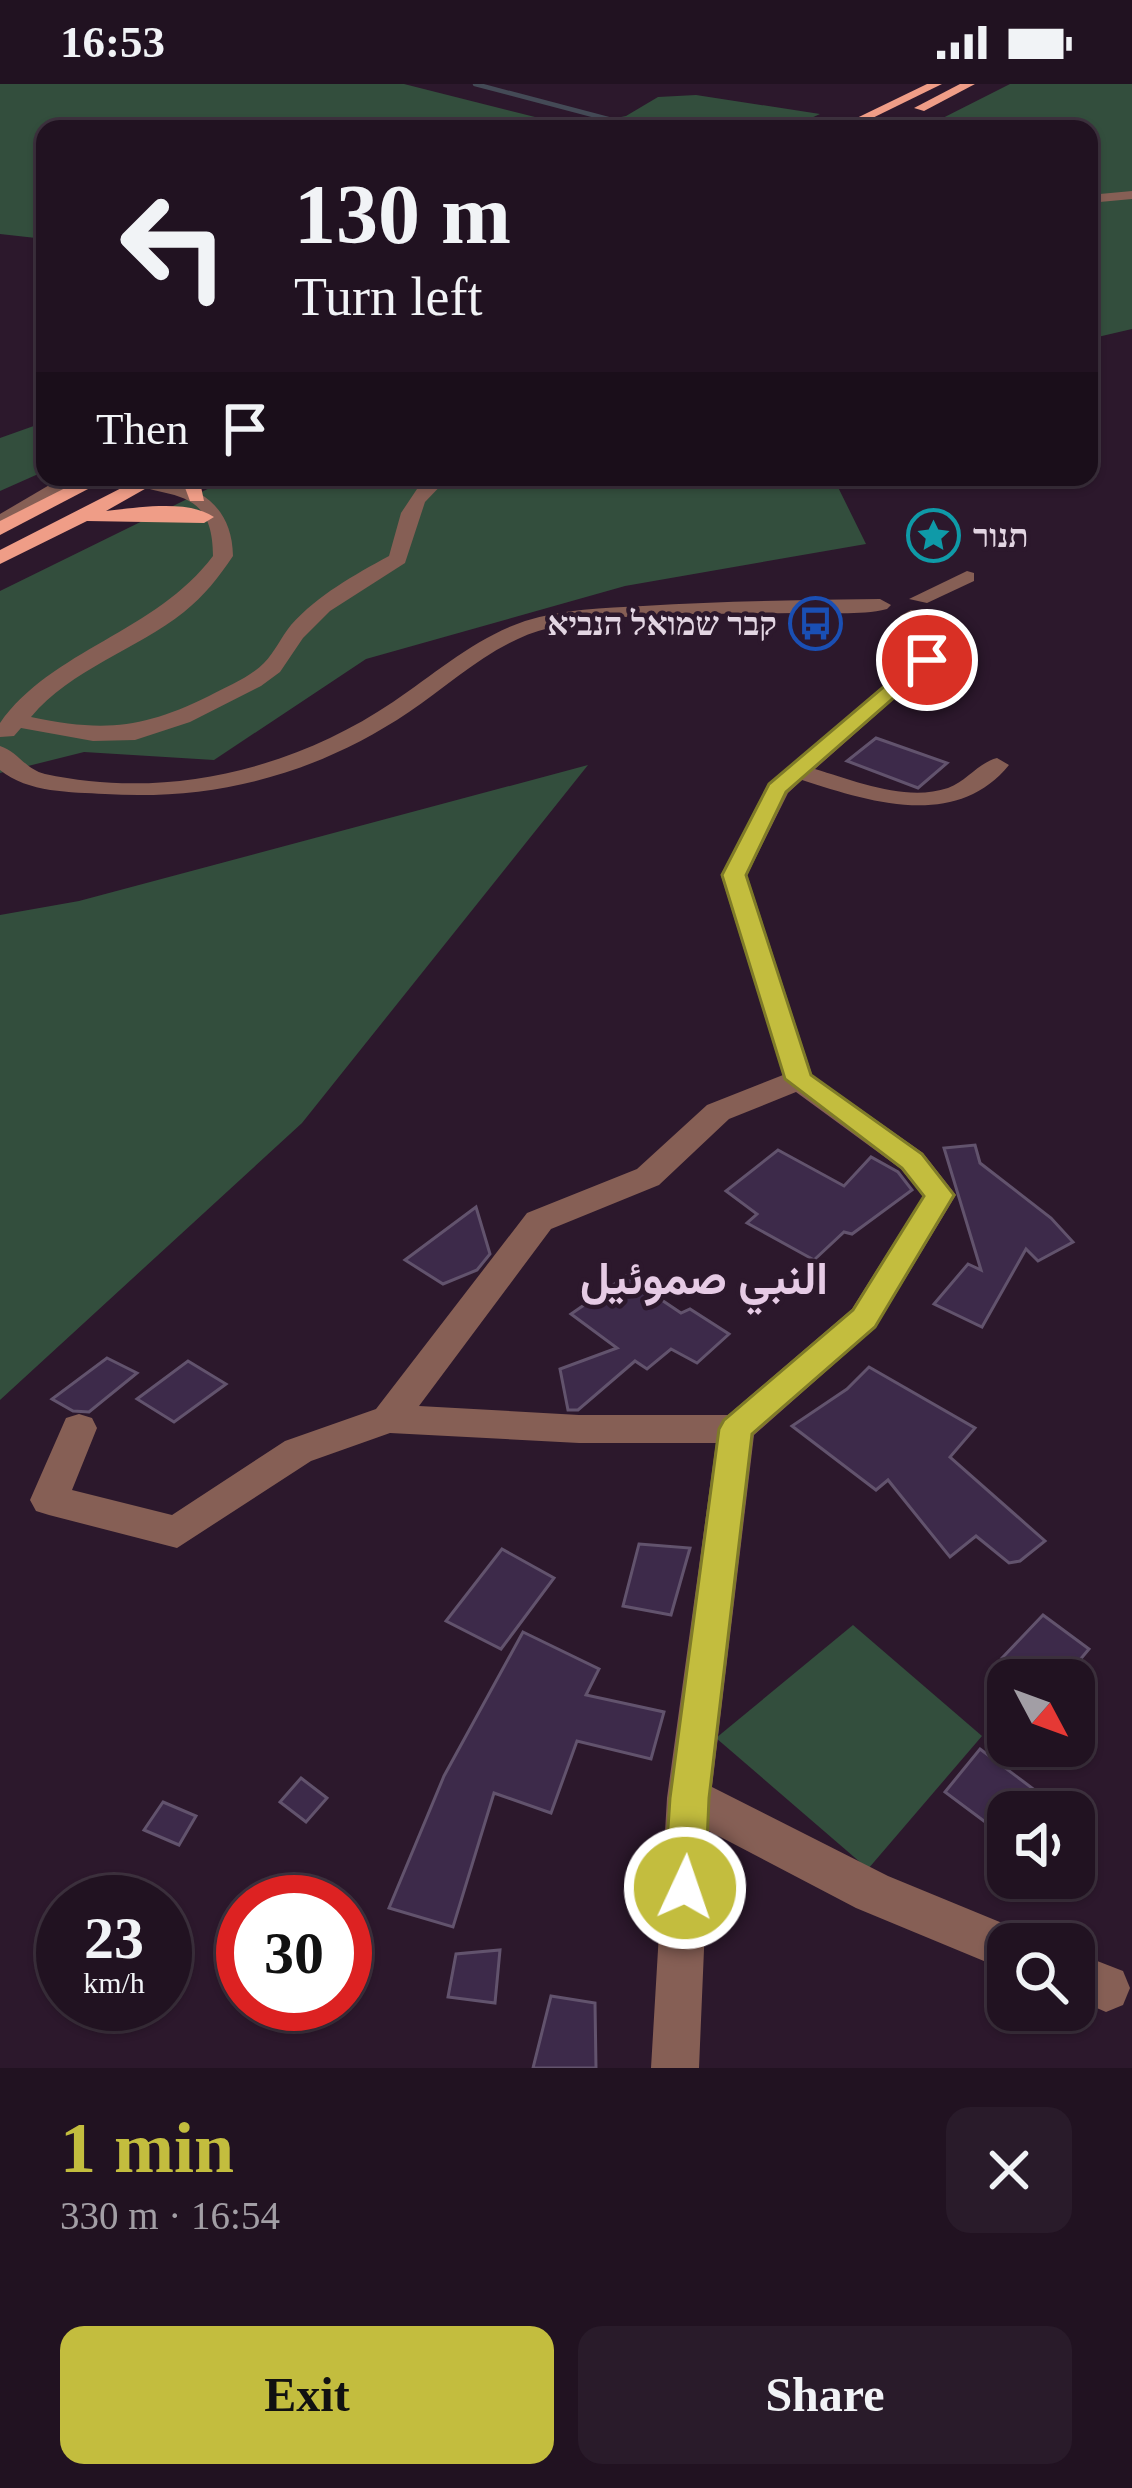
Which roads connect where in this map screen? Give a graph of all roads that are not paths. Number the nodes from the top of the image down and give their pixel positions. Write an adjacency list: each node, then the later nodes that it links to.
1 (936, 84): 3 (main road)
2 (969, 84): 4 (main road)
3 (859, 120)
4 (895, 120)
5 (1132, 195): 6 (street)
6 (1098, 199)
7 (63, 486): 14 (street)
8 (86, 486): 14 (main road)
9 (135, 486): 13 (main road)
10 (157, 486): 12 (street)
11 (426, 486): 18 (street)
12 (203, 504): 13 (main road); 18 (street)
13 (65, 524): 15 (main road)
14 (0, 525)
15 (0, 558)
16 (967, 577): 17 (street)
17 (904, 607): 22 (street); 23 (street)
18 (14, 720): 19 (street)
19 (0, 742)
20 (0, 754): 23 (street)
21 (997, 765): 22 (street)
22 (798, 771): 25 (street)
23 (29, 778): 24 (street)
24 (0, 786)
25 (799, 1079): 26 (street); 28 (street)
26 (389, 1419): 27 (street); 28 (street)
27 (79, 1428)
28 (736, 1429): 29 (street)
29 (689, 1798): 30 (street); 31 (street)
30 (987, 1939)
31 (675, 2068)

